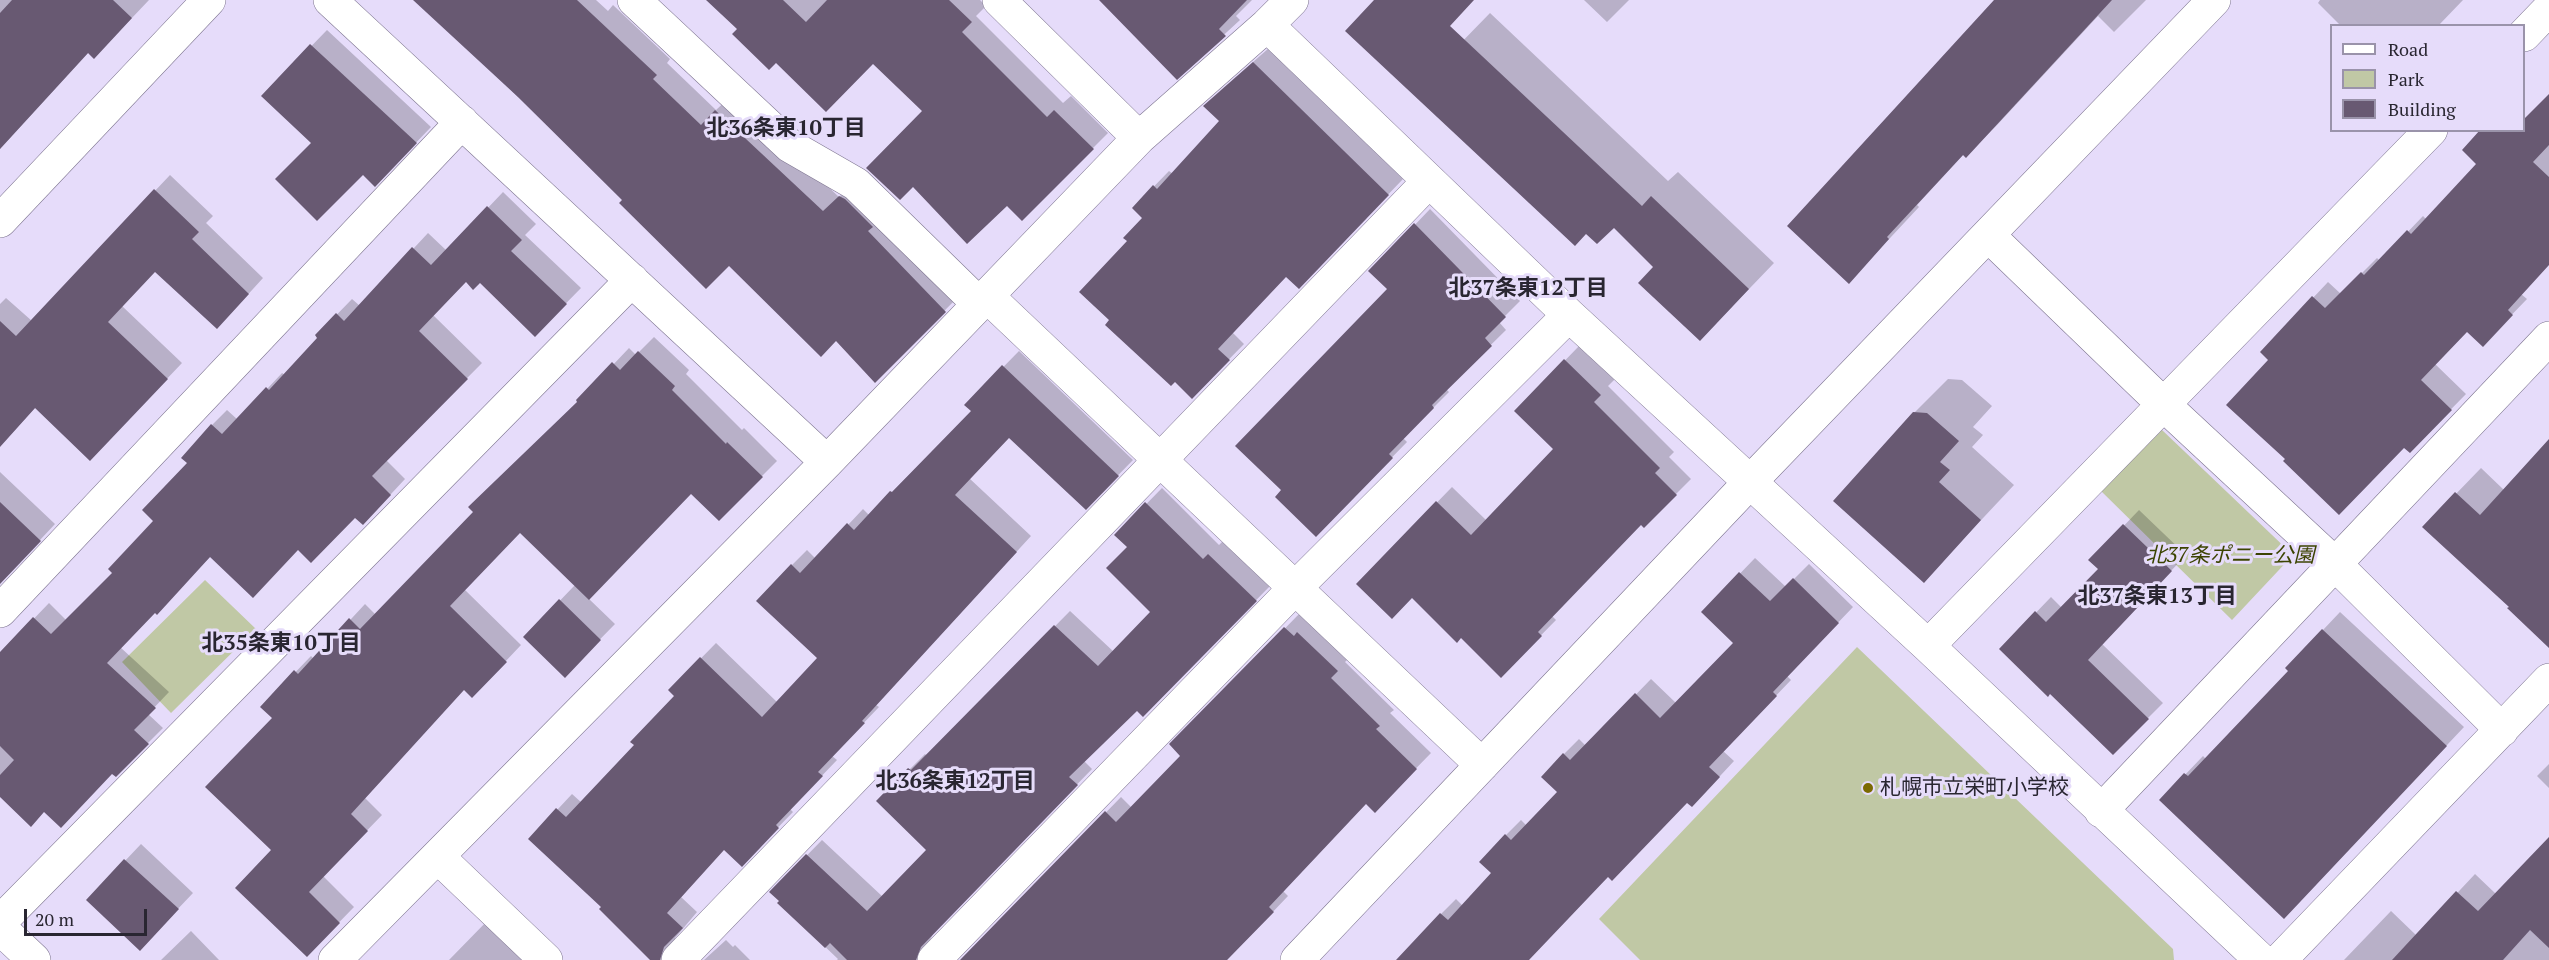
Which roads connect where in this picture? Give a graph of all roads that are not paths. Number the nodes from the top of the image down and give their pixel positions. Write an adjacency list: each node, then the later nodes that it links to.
1 (209, 0): 14 (street)
2 (330, 0): 10 (street)
3 (634, 0): 17 (street)
4 (999, 0): 12 (street)
5 (1292, 0): 8 (street)
6 (2214, 0): 15 (street)
7 (2549, 9): 9 (street)
8 (1267, 25): 12 (street); 13 (street)
9 (2525, 33)
10 (462, 122): 16 (street); 26 (street)
11 (2429, 132): 20 (street)
12 (1139, 138): 17 (street)
13 (1429, 181): 18 (street); 21 (street)
14 (0, 221)
15 (1989, 236): 20 (street); 23 (street)
16 (632, 280): 22 (street); 33 (street)
17 (983, 300): 21 (street); 22 (street)
18 (1569, 315): 23 (street); 25 (street)
19 (2549, 338): 24 (street)
20 (2163, 405): 24 (street); 27 (street)
21 (1160, 460): 25 (street); 38 (street)
22 (827, 462): 32 (street)
23 (1750, 482): 27 (street); 30 (street)
24 (2334, 563): 29 (street); 31 (street)
25 (1295, 588): 30 (street); 39 (street)
26 (0, 611)
27 (1928, 646): 31 (street)
28 (2549, 680): 29 (street)
29 (2502, 730): 42 (street)
30 (1482, 765): 40 (street)
31 (2102, 811): 41 (street)
32 (438, 857): 36 (street); 37 (street)
33 (0, 922)
34 (0, 928): 35 (street)
35 (34, 960)
36 (335, 960)
37 (546, 960)
38 (678, 960)
39 (934, 960)
40 (1297, 960)
41 (2261, 960)
42 (2280, 960)

